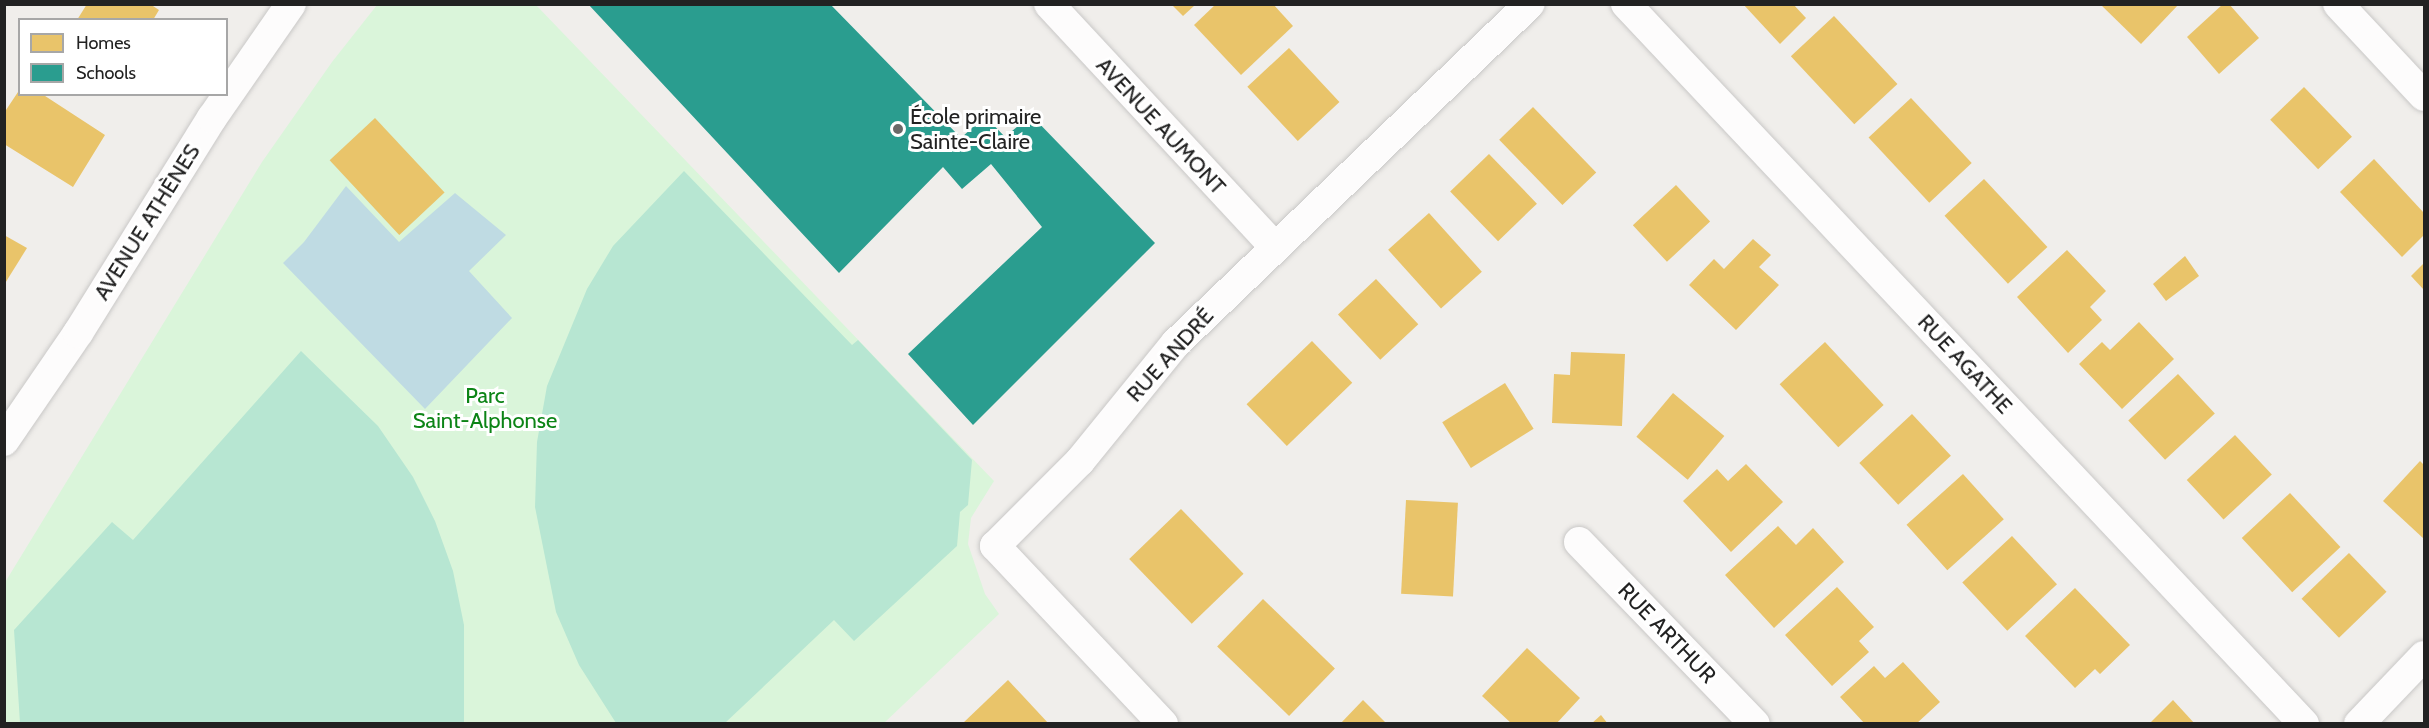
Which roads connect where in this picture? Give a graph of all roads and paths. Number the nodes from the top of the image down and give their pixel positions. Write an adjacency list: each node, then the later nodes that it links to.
1 (291, 4): 6 (street, AVENUE ATHÈNES)
2 (1049, 4): 9 (street, AVENUE AUMONT)
3 (1530, 4): 9 (street, RUE ANDRÉ)
4 (1626, 4): 15 (street, RUE AGATHE)
5 (2338, 4): 8 (street)
6 (228, 95)
7 (227, 96): 10 (street, AVENUE ATHÈNES)
8 (2424, 96)
9 (1275, 247): 13 (street, RUE ANDRÉ)
10 (4, 441)
11 (1579, 542): 14 (street, RUE ARTHUR)
12 (2424, 656): 16 (street)
13 (1163, 723)
14 (1755, 723)
15 (2304, 723)
16 (2359, 723)

